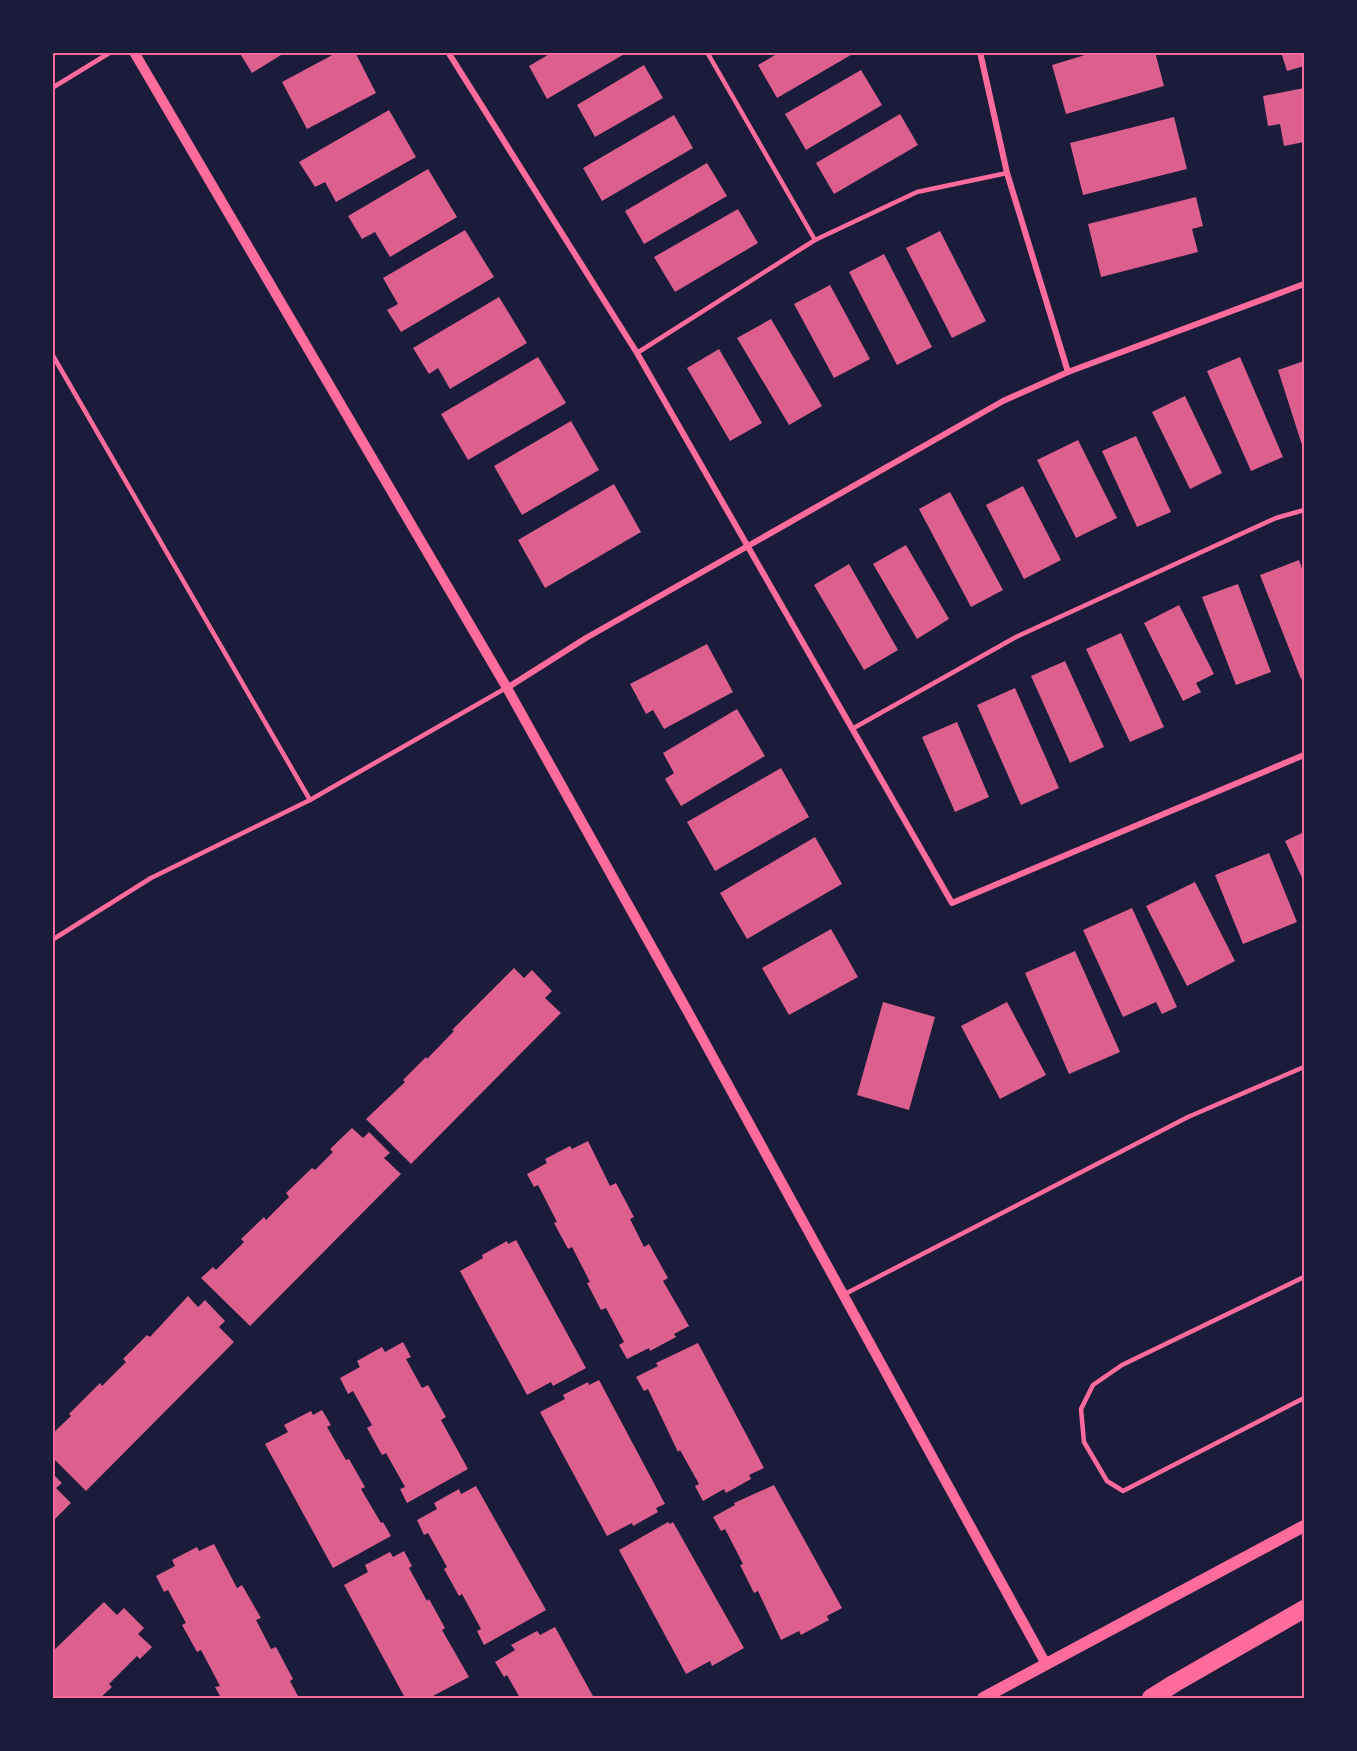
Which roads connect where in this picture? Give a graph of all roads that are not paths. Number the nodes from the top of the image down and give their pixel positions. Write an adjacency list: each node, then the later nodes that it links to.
1 (111, 52): 6 (lane)
2 (134, 52): 15 (street)
3 (707, 52): 8 (lane)
4 (980, 52): 7 (street)
5 (449, 53): 10 (street)
6 (52, 88)
7 (1007, 173): 8 (lane); 12 (street)
8 (815, 240): 10 (lane)
9 (1305, 284): 12 (street)
10 (637, 353): 14 (street)
11 (52, 354): 18 (lane)
12 (1068, 372): 14 (street)
13 (1305, 510): 16 (lane)
14 (746, 545): 15 (street); 16 (street)
15 (507, 688): 18 (lane); 22 (street)
16 (852, 729): 17 (street)
17 (1305, 755)
18 (310, 800): 19 (lane)
19 (52, 940)
20 (1305, 1067): 22 (lane)
21 (1305, 1277): 23 (lane)
22 (843, 1295): 26 (street)
23 (1305, 1398)
24 (1305, 1526): 26 (main road)
25 (1305, 1610): 28 (highway)
26 (1046, 1664): 27 (main road)
27 (983, 1698)
28 (1151, 1698)

